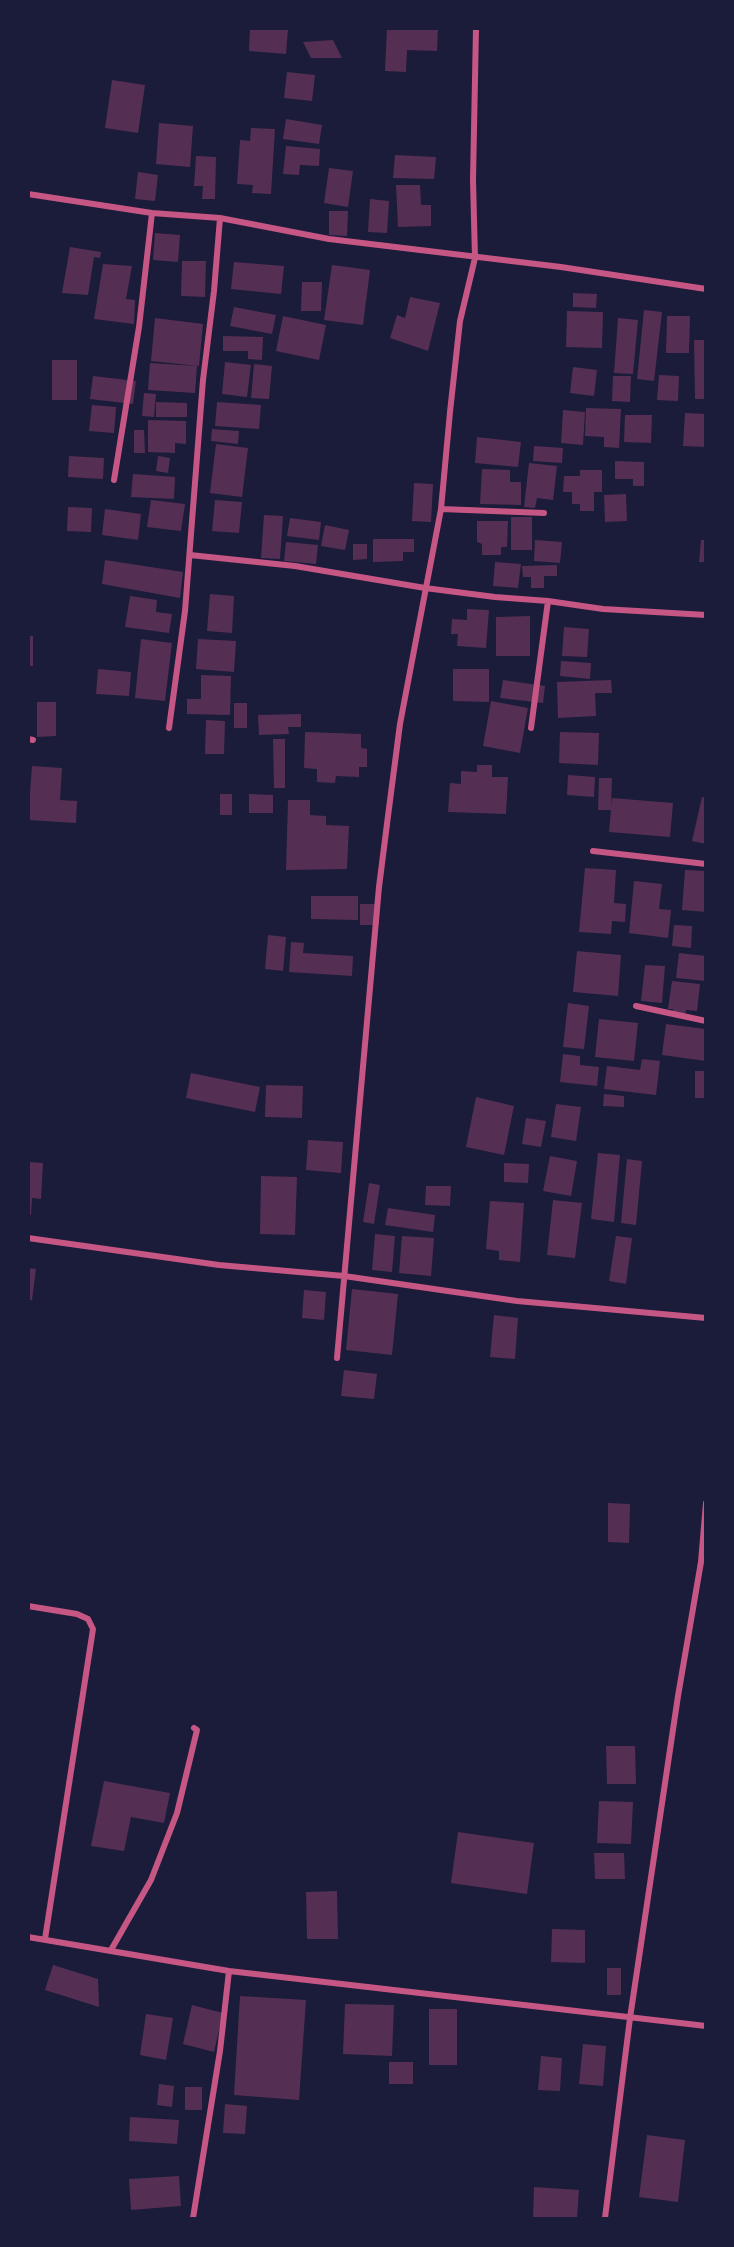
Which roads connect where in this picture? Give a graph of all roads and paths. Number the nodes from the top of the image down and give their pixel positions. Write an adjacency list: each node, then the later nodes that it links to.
1 (476, 28): 5 (street)
2 (28, 195): 3 (street)
3 (152, 213): 4 (street); 7 (street)
4 (220, 218): 5 (street); 10 (street)
5 (475, 258): 6 (street); 8 (street)
6 (705, 289)
7 (114, 480)
8 (441, 509): 9 (street); 11 (street)
9 (544, 513)
10 (190, 555): 11 (street); 14 (street)
11 (425, 588): 12 (street); 21 (street)
12 (548, 601): 13 (street); 15 (street)
13 (705, 615)
14 (169, 728)
15 (531, 728)
16 (593, 851): 17 (street)
17 (705, 864)
18 (636, 1006): 19 (street)
19 (705, 1020)
20 (28, 1238): 21 (street)
21 (344, 1276): 22 (street); 23 (street)
22 (705, 1317)
23 (337, 1358)
24 (705, 1503): 31 (street)
25 (28, 1606): 28 (street)
26 (194, 1728): 29 (street)
27 (28, 1937): 28 (street)
28 (45, 1939): 29 (street)
29 (111, 1950): 30 (street)
30 (229, 1971): 31 (street); 33 (street)
31 (630, 2018): 32 (street); 34 (street)
32 (705, 2026)
33 (193, 2218)
34 (605, 2218)

